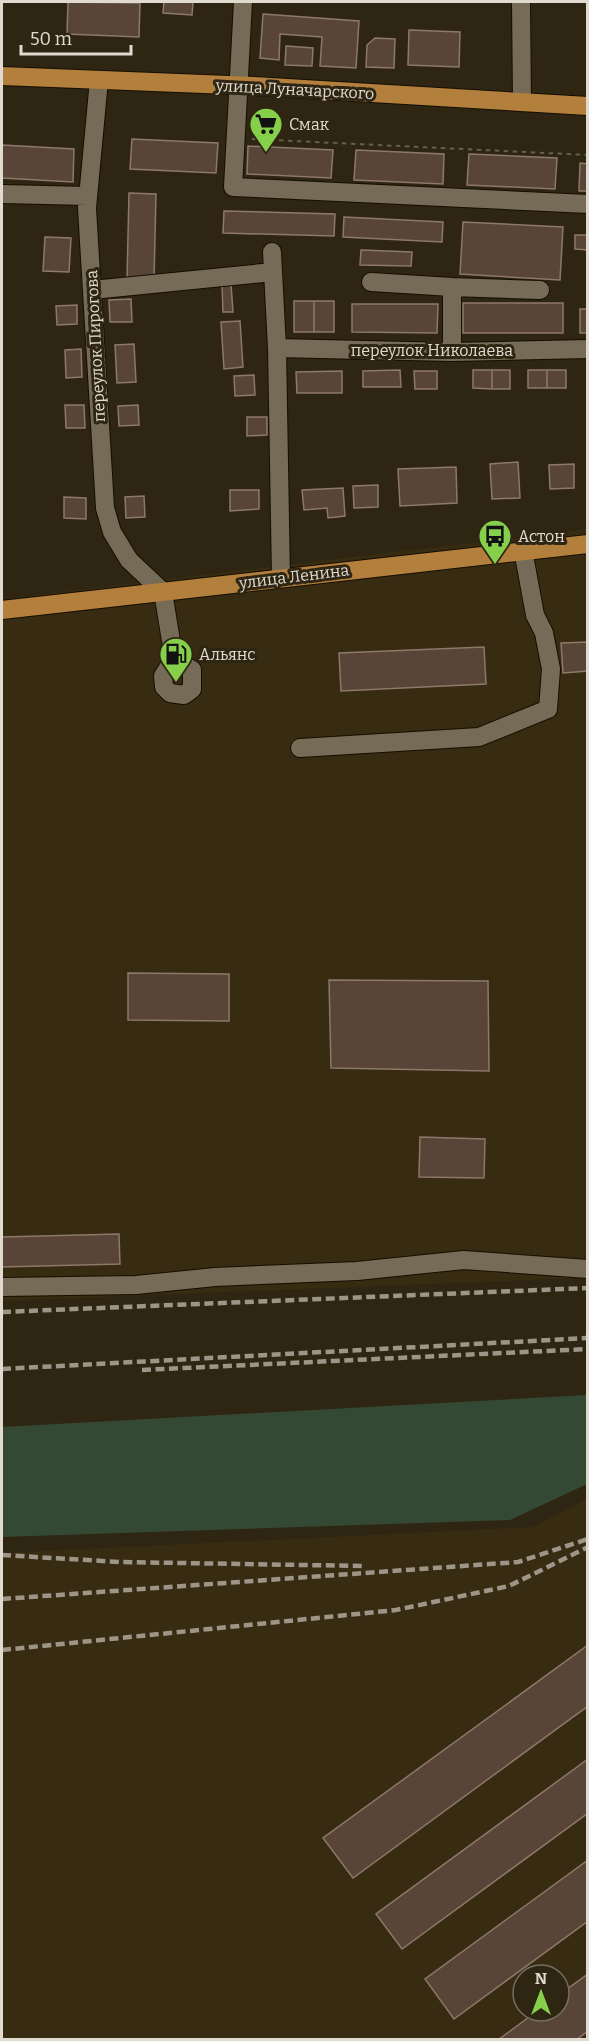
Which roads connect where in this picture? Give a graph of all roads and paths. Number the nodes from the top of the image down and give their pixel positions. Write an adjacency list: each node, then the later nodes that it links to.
1 (243, 2): 5 (street)
2 (521, 2): 6 (street)
3 (2, 76): 4 (main road, улица Луначарского)
4 (99, 80): 5 (main road, улица Луначарского); 11 (street, переулок Пирогова)
5 (237, 85): 6 (main road, улица Луначарского); 8 (street)
6 (522, 102): 7 (main road, улица Луначарского)
7 (588, 106)
8 (235, 139): 9 (path); 12 (street)
9 (588, 155)
10 (2, 194): 11 (street)
11 (88, 196): 17 (street, переулок Пирогова)
12 (588, 204)
13 (272, 252): 14 (street)
14 (273, 272): 17 (street); 19 (street)
15 (371, 282): 16 (street)
16 (452, 287): 18 (street); 21 (street)
17 (92, 290): 25 (street, переулок Пирогова)
18 (540, 290)
19 (278, 348): 21 (street, переулок Николаева); 24 (street)
20 (588, 349): 21 (street, переулок Николаева)
21 (452, 352)
22 (588, 544): 23 (main road, улица Ленина)
23 (523, 550): 24 (main road, улица Ленина); 28 (street)
24 (281, 578): 25 (main road, улица Ленина)
25 (163, 591): 26 (main road, улица Ленина); 27 (street)
26 (2, 610)
27 (174, 658)
28 (300, 748)
29 (588, 1269): 30 (street)
30 (2, 1287)

